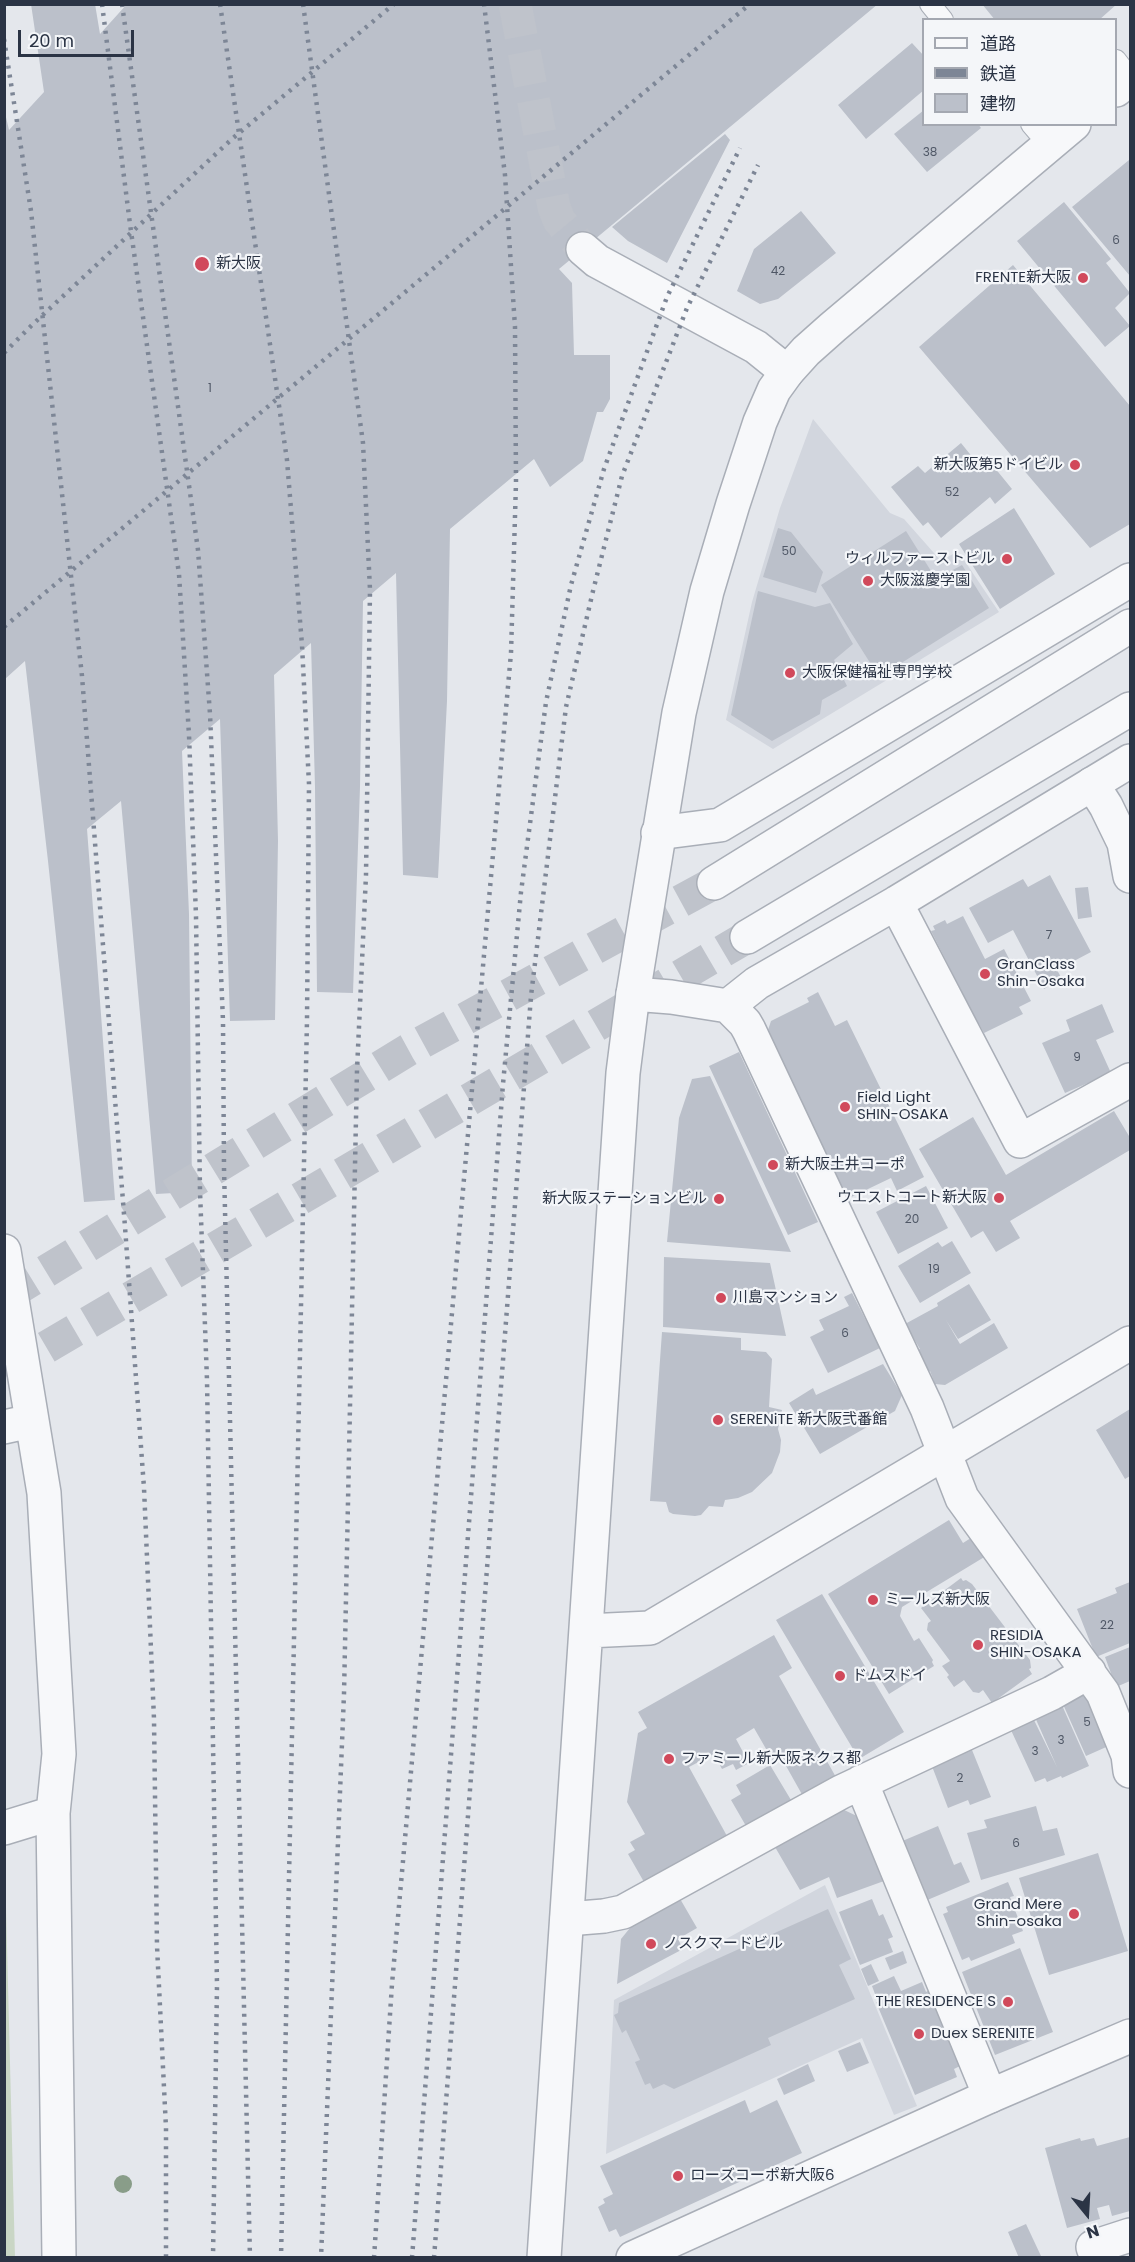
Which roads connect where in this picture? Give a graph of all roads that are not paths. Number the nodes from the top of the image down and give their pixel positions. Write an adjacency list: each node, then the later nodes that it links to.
1 (930, 4): 2 (lane)
2 (940, 18)
3 (1117, 61): 4 (lane)
4 (1131, 78): 5 (street)
5 (1117, 89)
6 (1068, 126): 7 (street)
7 (1040, 135): 9 (street)
8 (583, 249): 9 (street)
9 (787, 372): 15 (street)
10 (1131, 580): 15 (street)
11 (1131, 626): 17 (street)
12 (1131, 709): 19 (street)
13 (1131, 761): 14 (street)
14 (1092, 784): 16 (street); 18 (street)
15 (658, 833): 20 (street)
16 (1131, 876)
17 (714, 883)
18 (896, 903): 21 (street); 22 (street)
19 (747, 937)
20 (633, 994): 21 (street); 28 (street)
21 (728, 1006): 27 (street)
22 (1131, 1080)
23 (4, 1251): 24 (street)
24 (5, 1259): 26 (street)
25 (1131, 1343): 27 (street)
26 (18, 1424): 32 (street)
27 (945, 1453): 28 (street); 29 (street)
28 (587, 1631): 34 (street)
29 (1089, 1672): 30 (street); 31 (street)
30 (1131, 1771)
31 (861, 1782): 34 (street); 36 (street)
32 (52, 1813): 33 (street); 38 (street)
33 (4, 1828)
34 (567, 1919): 39 (street)
35 (1131, 2036): 36 (street)
36 (990, 2096): 40 (street)
37 (1131, 2235): 41 (street)
38 (59, 2258)
39 (544, 2258)
40 (633, 2258)
41 (1097, 2258)

